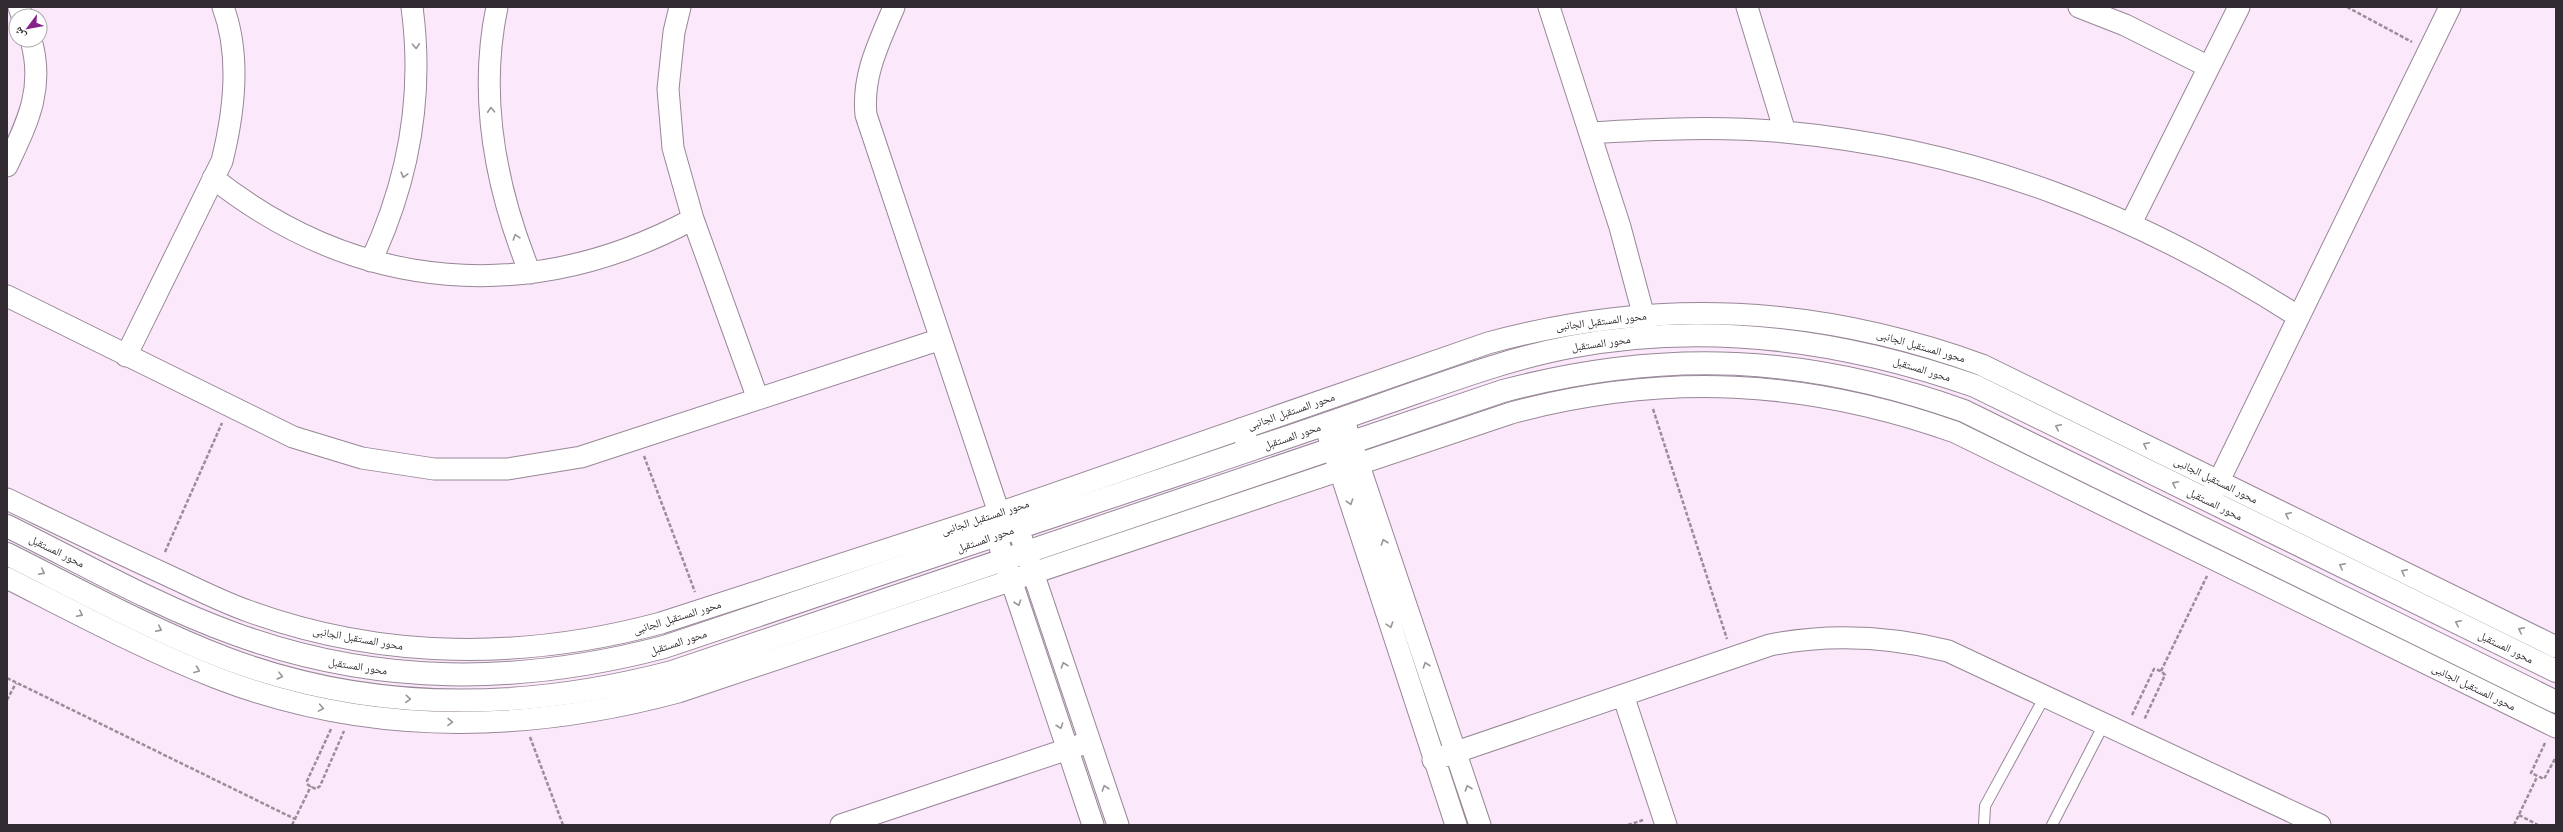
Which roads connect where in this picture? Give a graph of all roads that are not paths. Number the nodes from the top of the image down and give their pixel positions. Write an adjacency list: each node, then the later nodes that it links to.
1 (223, 7): 16 (street)
2 (412, 7): 19 (street, one-way to 19)
3 (497, 7): 20 (street, one-way to 3)
4 (680, 7): 17 (street)
5 (894, 7): 25 (street)
6 (1549, 7): 14 (street)
7 (1747, 7): 13 (street)
8 (2079, 7): 12 (street)
9 (2239, 7): 12 (street)
10 (2450, 7): 23 (street)
11 (33, 48): 15 (street)
12 (2209, 67): 18 (street)
13 (1785, 132): 14 (street); 18 (street)
14 (1590, 133): 22 (street)
15 (7, 166)
16 (213, 178): 19 (street); 26 (street)
17 (693, 219): 20 (street); 27 (street)
18 (2131, 223): 23 (street)
19 (371, 261): 20 (street)
20 (530, 273)
21 (7, 296): 26 (street)
22 (1644, 315): 24 (street); 29 (street, محور المستقبل الجانبى); 33 (street, محور المستقبل الجانبى, one-way to 22)
23 (2299, 317): 33 (street)
24 (1649, 337): 28 (street, محور المستقبل); 35 (street, محور المستقبل, one-way to 24)
25 (941, 339): 27 (street); 36 (street)
26 (126, 356): 27 (street)
27 (758, 399)
28 (1334, 422): 30 (street); 31 (street, محور المستقبل)
29 (1242, 429): 31 (street); 36 (street, محور المستقبل الجانبى)
30 (1342, 447): 32 (street); 40 (street); 50 (street)
31 (1250, 450): 38 (street, محور المستقبل)
32 (1349, 467): 43 (street, محور المستقبل الجانبى); 52 (street, محور المستقبل الجانبى); 55 (street, one-way to 32); 56 (street, one-way to 56)
33 (2219, 481): 35 (street); 46 (street, محور المستقبل الجانبى, one-way to 33)
34 (7, 499): 36 (street, محور المستقبل الجانبى)
35 (2209, 501): 47 (street, محور المستقبل, one-way to 35)
36 (999, 513): 38 (street); 39 (street)
37 (7, 526): 39 (street, محور المستقبل)
38 (1018, 528): 39 (street, محور المستقبل); 40 (street)
39 (996, 535): 42 (street)
40 (1027, 553): 42 (street); 43 (street)
41 (7, 554): 42 (street, one-way to 42)
42 (1004, 560): 45 (street)
43 (1034, 573): 45 (street, محور المستقبل الجانبى); 53 (street, one-way to 43)
44 (7, 578): 45 (street, محور المستقبل الجانبى, one-way to 45)
45 (1011, 581): 54 (street, one-way to 54)
46 (2556, 647)
47 (2556, 671)
48 (1623, 695): 49 (street); 55 (street); 63 (street)
49 (2045, 696): 51 (street); 64 (lane)
50 (2556, 702)
51 (2104, 724): 65 (lane); 66 (street)
52 (2555, 727)
53 (1090, 742): 54 (street); 60 (street, one-way to 53)
54 (1068, 750): 57 (street); 59 (street)
55 (1456, 752): 56 (street); 62 (street, one-way to 55)
56 (1434, 760): 61 (street)
57 (887, 818): 58 (street)
58 (841, 825)
59 (1093, 825)
60 (1118, 825)
61 (1456, 825)
62 (1480, 825)
63 (1666, 825)
64 (1984, 825)
65 (2052, 825)
66 (2320, 825)

